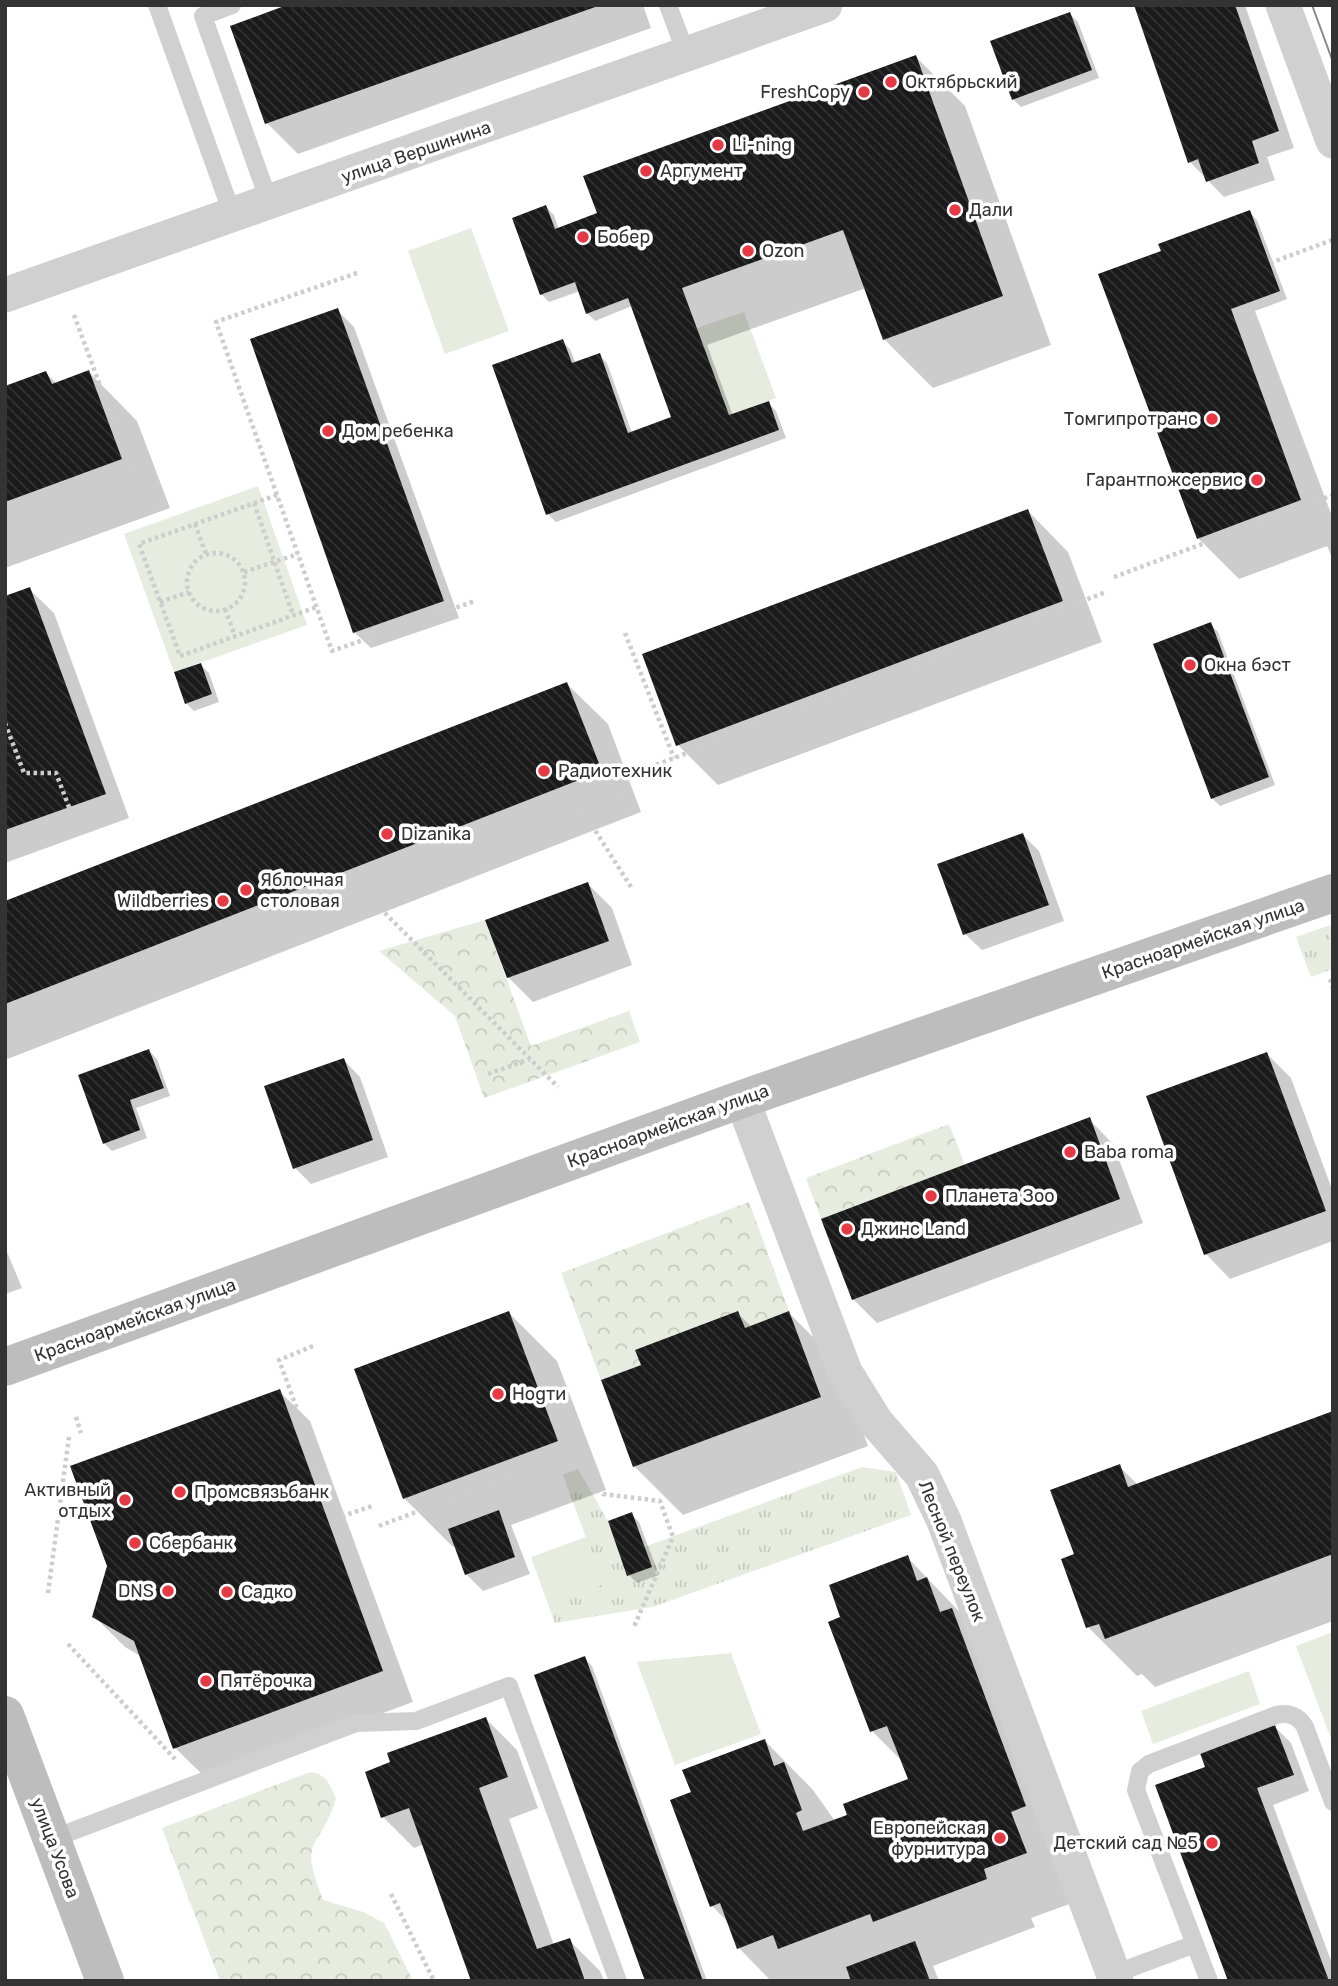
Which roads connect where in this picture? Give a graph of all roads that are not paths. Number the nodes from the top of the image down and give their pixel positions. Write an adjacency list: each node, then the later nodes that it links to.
1 (158, 5): 9 (lane)
2 (232, 5): 8 (lane)
3 (668, 5): 6 (lane)
4 (825, 5): 6 (street, улица Вершинина)
5 (1283, 5): 7 (street)
6 (687, 56): 8 (street, улица Вершинина)
7 (1333, 141)
8 (270, 204): 9 (street, улица Вершинина)
9 (233, 216): 10 (street, улица Вершинина)
10 (5, 295)
11 (1333, 893): 12 (main road, Красноармейская улица)
12 (742, 1098): 13 (main road, Красноармейская улица); 18 (street, Лесной переулок)
13 (5, 1367)
14 (5, 1715): 16 (main road, улица Усова)
15 (1333, 1801): 17 (lane)
16 (52, 1839): 19 (main road, улица Усова); 20 (lane)
17 (1195, 1944): 18 (lane); 21 (lane)
18 (1115, 1977)
19 (105, 1981)
20 (618, 1981)
21 (1209, 1981)

